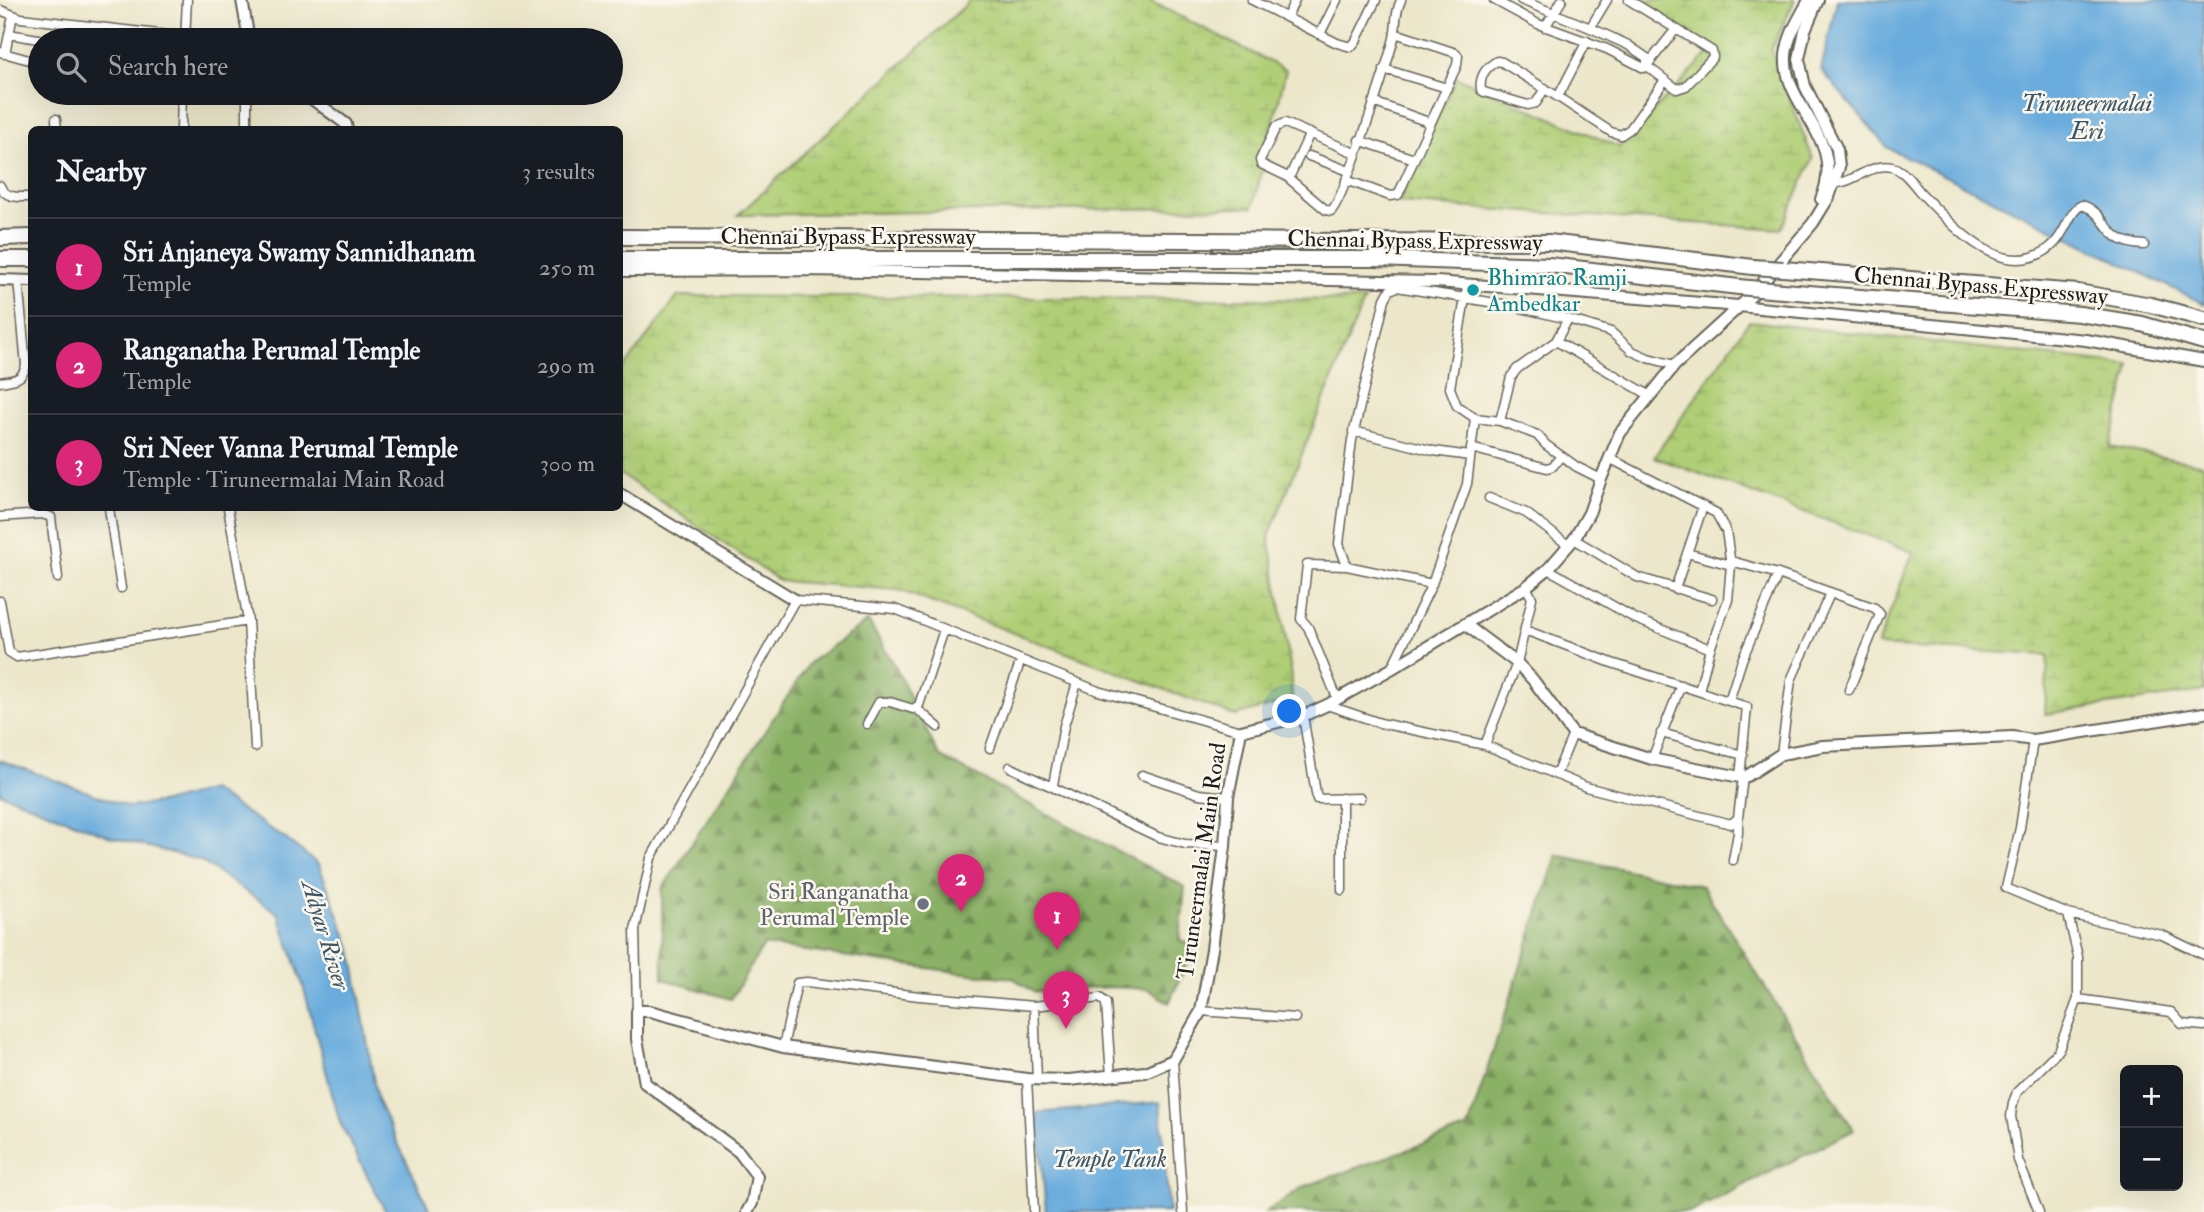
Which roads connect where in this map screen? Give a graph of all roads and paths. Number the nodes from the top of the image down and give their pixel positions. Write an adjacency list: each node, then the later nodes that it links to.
1 (187, 0): 22 (street)
2 (242, 0): 23 (street)
3 (1252, 0): 18 (street)
4 (1295, 0): 18 (street)
5 (1337, 0): 28 (street)
6 (1376, 0): 28 (street)
7 (1401, 0): 26 (street)
8 (1494, 0): 20 (street)
9 (1562, 0): 16 (street)
10 (1606, 0): 24 (street)
11 (1629, 0): 25 (street)
12 (1809, 0): 57 (street)
13 (1818, 0): 57 (street, Tiruneermalai Main Road)
14 (1525, 1): 16 (street)
15 (0, 9): 17 (street)
16 (1553, 14): 20 (street); 24 (street)
17 (13, 15): 19 (street); 27 (street)
18 (1287, 18): 28 (street)
19 (100, 27): 21 (street)
20 (1545, 27): 30 (street)
21 (107, 28)
22 (186, 28)
23 (246, 28)
24 (1590, 28): 33 (street)
25 (1676, 29): 33 (street); 35 (street)
26 (1395, 33): 34 (street); 36 (street)
27 (9, 34): 29 (street); 31 (street)
28 (1320, 34)
29 (28, 37)
30 (1587, 41): 33 (street); 38 (street)
31 (3, 53): 32 (street)
32 (28, 60)
33 (1648, 64): 35 (street)
34 (1384, 69): 36 (street); 39 (street)
35 (1665, 80): 38 (street)
36 (1447, 88): 44 (street)
37 (1545, 88): 37 (street); 38 (street)
38 (1558, 97)
39 (1373, 102): 44 (street); 50 (street)
40 (182, 105): 46 (street)
41 (247, 105): 47 (street)
42 (320, 105): 48 (street)
43 (56, 119): 45 (street)
44 (1431, 123): 53 (street)
45 (57, 126)
46 (181, 126)
47 (247, 126)
48 (346, 126)
49 (1310, 133): 51 (street); 55 (street); 55 (street)
50 (1359, 140): 51 (street); 53 (street)
51 (1355, 153): 54 (street)
52 (1309, 156): 54 (street)
53 (1414, 159): 56 (street)
54 (1349, 171): 56 (street)
55 (1289, 178): 56 (street)
56 (1346, 180)
57 (1831, 183): 63 (street); 73 (street, Tiruneermalai Main Road)
58 (0, 186): 59 (street)
59 (28, 197)
60 (28, 237): 62 (highway)
61 (624, 237): 75 (highway, Chennai Bypass Expressway, bridge)
62 (0, 238)
63 (2144, 245)
64 (0, 259): 65 (highway)
65 (28, 259)
66 (697, 264): 67 (highway, Chennai Bypass Expressway); 71 (street); 77 (highway, Chennai Bypass Expressway, bridge)
67 (624, 265)
68 (0, 280): 69 (street)
69 (18, 280): 70 (street); 80 (street)
70 (28, 281)
71 (1467, 284): 72 (street); 73 (street)
72 (1465, 297): 74 (street); 82 (street); 84 (street)
73 (1739, 306): 78 (street); 79 (street, Tiruneermalai Main Road)
74 (1568, 319): 76 (street); 79 (street)
75 (2204, 319)
76 (1556, 341): 81 (street); 83 (street)
77 (2204, 342)
78 (2204, 361)
79 (1675, 365): 81 (street, Tiruneermalai Main Road)
80 (0, 382)
81 (1650, 395): 87 (street, Tiruneermalai Main Road)
82 (1475, 418): 83 (street); 85 (street)
83 (1500, 421): 86 (street)
84 (1353, 432): 85 (street); 98 (street)
85 (1471, 452): 86 (street); 102 (street)
86 (1561, 456): 88 (street)
87 (1609, 458): 88 (street, Tiruneermalai Main Road); 91 (street)
88 (1601, 478): 95 (street, Tiruneermalai Main Road)
89 (623, 496): 108 (street)
90 (1489, 498): 95 (street)
91 (1703, 506): 96 (street); 97 (street)
92 (109, 511): 104 (street)
93 (229, 511): 110 (street)
94 (0, 517): 101 (street)
95 (1571, 542): 99 (street, Tiruneermalai Main Road); 105 (street)
96 (1687, 553): 97 (street); 105 (street)
97 (1731, 563): 100 (street); 114 (street)
98 (1347, 566): 102 (street); 122 (street)
99 (1548, 569): 103 (street, Tiruneermalai Main Road); 114 (street)
100 (1778, 574): 106 (street); 123 (street)
101 (58, 578)
102 (1432, 584): 117 (street)
103 (1526, 587): 111 (street, Tiruneermalai Main Road); 113 (street)
104 (121, 588)
105 (1675, 589): 107 (street)
106 (1830, 594): 120 (street); 137 (street)
107 (1712, 599)
108 (795, 600): 112 (street); 156 (street)
109 (0, 601): 110 (street)
110 (248, 621): 135 (street)
111 (1466, 625): 116 (street); 117 (street, Tiruneermalai Main Road)
112 (944, 629): 115 (street); 125 (street)
113 (1525, 630): 116 (street); 119 (street)
114 (1710, 649): 121 (street)
115 (1021, 660): 118 (street); 136 (street)
116 (1517, 663): 132 (street); 134 (street)
117 (1391, 669): 122 (street, Tiruneermalai Main Road)
118 (1077, 683): 130 (street); 144 (street)
119 (1681, 685): 121 (street); 131 (street)
120 (1849, 690)
121 (1699, 691): 123 (street)
122 (1337, 698): 124 (street, Tiruneermalai Main Road)
123 (1729, 701): 138 (street)
124 (1327, 705): 127 (street, Tiruneermalai Main Road); 134 (street)
125 (917, 709): 128 (street); 129 (street)
126 (2204, 713): 133 (street)
127 (1303, 716): 130 (street, Tiruneermalai Main Road); 146 (street)
128 (867, 724)
129 (938, 727)
130 (1241, 731): 145 (street, Tiruneermalai Main Road)
131 (1661, 733): 138 (street); 139 (street)
132 (1573, 734): 139 (street); 142 (street)
133 (2033, 740): 137 (street); 152 (street)
134 (1485, 745): 142 (street)
135 (255, 747)
136 (990, 748)
137 (1781, 754): 143 (street)
138 (1743, 755): 143 (street)
139 (1652, 759): 143 (street)
140 (1010, 767): 144 (street)
141 (1142, 775): 145 (street)
142 (1556, 775): 148 (street)
143 (1742, 777): 148 (street)
144 (1053, 785): 149 (street)
145 (1228, 797): 149 (street, Tiruneermalai Main Road)
146 (1342, 798): 147 (street); 151 (street)
147 (1360, 798)
148 (1738, 818): 150 (street)
149 (1225, 846): 157 (street, Tiruneermalai Main Road)
150 (1732, 860)
151 (1342, 890)
152 (2068, 914): 153 (street); 154 (street)
153 (2204, 955)
154 (2078, 999): 159 (street); 167 (street)
155 (1034, 1006): 160 (street); 162 (street); 163 (street)
156 (637, 1011): 160 (street); 164 (street)
157 (1201, 1011): 158 (street); 161 (street, Tiruneermalai Main Road)
158 (1295, 1018)
159 (2204, 1026)
160 (783, 1047): 163 (street)
161 (1173, 1060): 162 (street); 166 (street)
162 (1111, 1076): 163 (street)
163 (1032, 1079): 165 (street)
164 (747, 1212)
165 (1034, 1212)
166 (1183, 1212)
167 (2039, 1212)

